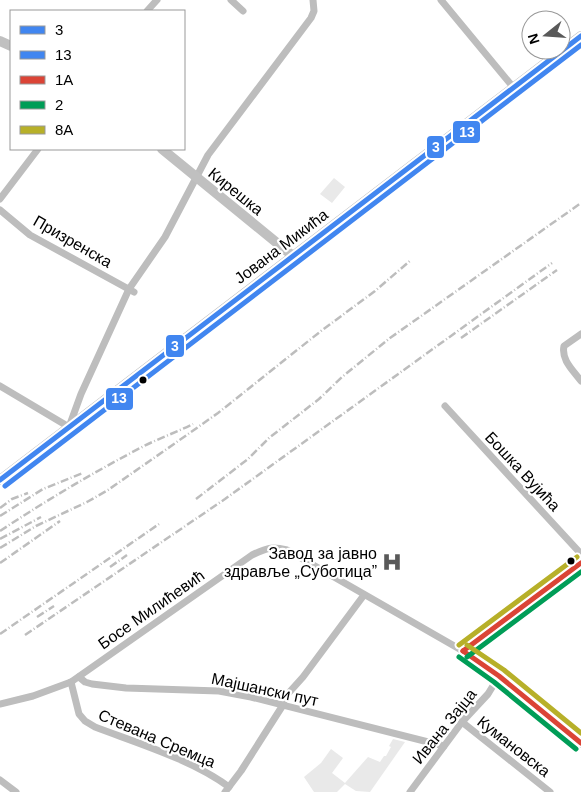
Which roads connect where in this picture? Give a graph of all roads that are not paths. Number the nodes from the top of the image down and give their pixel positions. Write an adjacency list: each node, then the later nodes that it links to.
1 (157, 0): 5 (street)
2 (231, 0): 6 (street)
3 (313, 0): 11 (street)
4 (441, 0): 8 (street)
5 (148, 10)
6 (243, 11)
7 (581, 36): 8 (street, Јована Микића)
8 (513, 87): 14 (street, Јована Микића)
9 (37, 150): 12 (street)
10 (163, 150): 11 (street, Кирешка)
11 (197, 179): 14 (street, Кирешка); 15 (street)
12 (0, 200)
13 (0, 210): 15 (street, Призренска)
14 (293, 256): 20 (street, Јована Микића)
15 (132, 291): 20 (street)
16 (581, 334): 17 (street)
17 (581, 381)
18 (0, 386): 20 (street)
19 (445, 406): 22 (street, Бошка Вујића)
20 (70, 427): 21 (street, Јована Микића)
21 (0, 480)
22 (581, 554)
23 (581, 563): 25 (street)
24 (364, 595): 25 (street); 27 (street, Босе Милићевић); 30 (street)
25 (463, 651): 26 (street)
26 (500, 676): 31 (street, Ивана Зајца); 32 (street)
27 (79, 677): 28 (street, Босе Милићевић); 30 (street, Мајшански пут)
28 (71, 682): 29 (street); 35 (street, Стевана Сремца)
29 (0, 704)
30 (283, 705): 33 (street, Мајшански пут); 35 (street)
31 (462, 722): 33 (street, Ивана Зајца); 38 (street, Кумановска)
32 (581, 743)
33 (444, 746): 37 (street, Ивана Зајца)
34 (0, 780): 36 (street)
35 (227, 789)
36 (16, 792)
37 (410, 792)
38 (550, 792)

